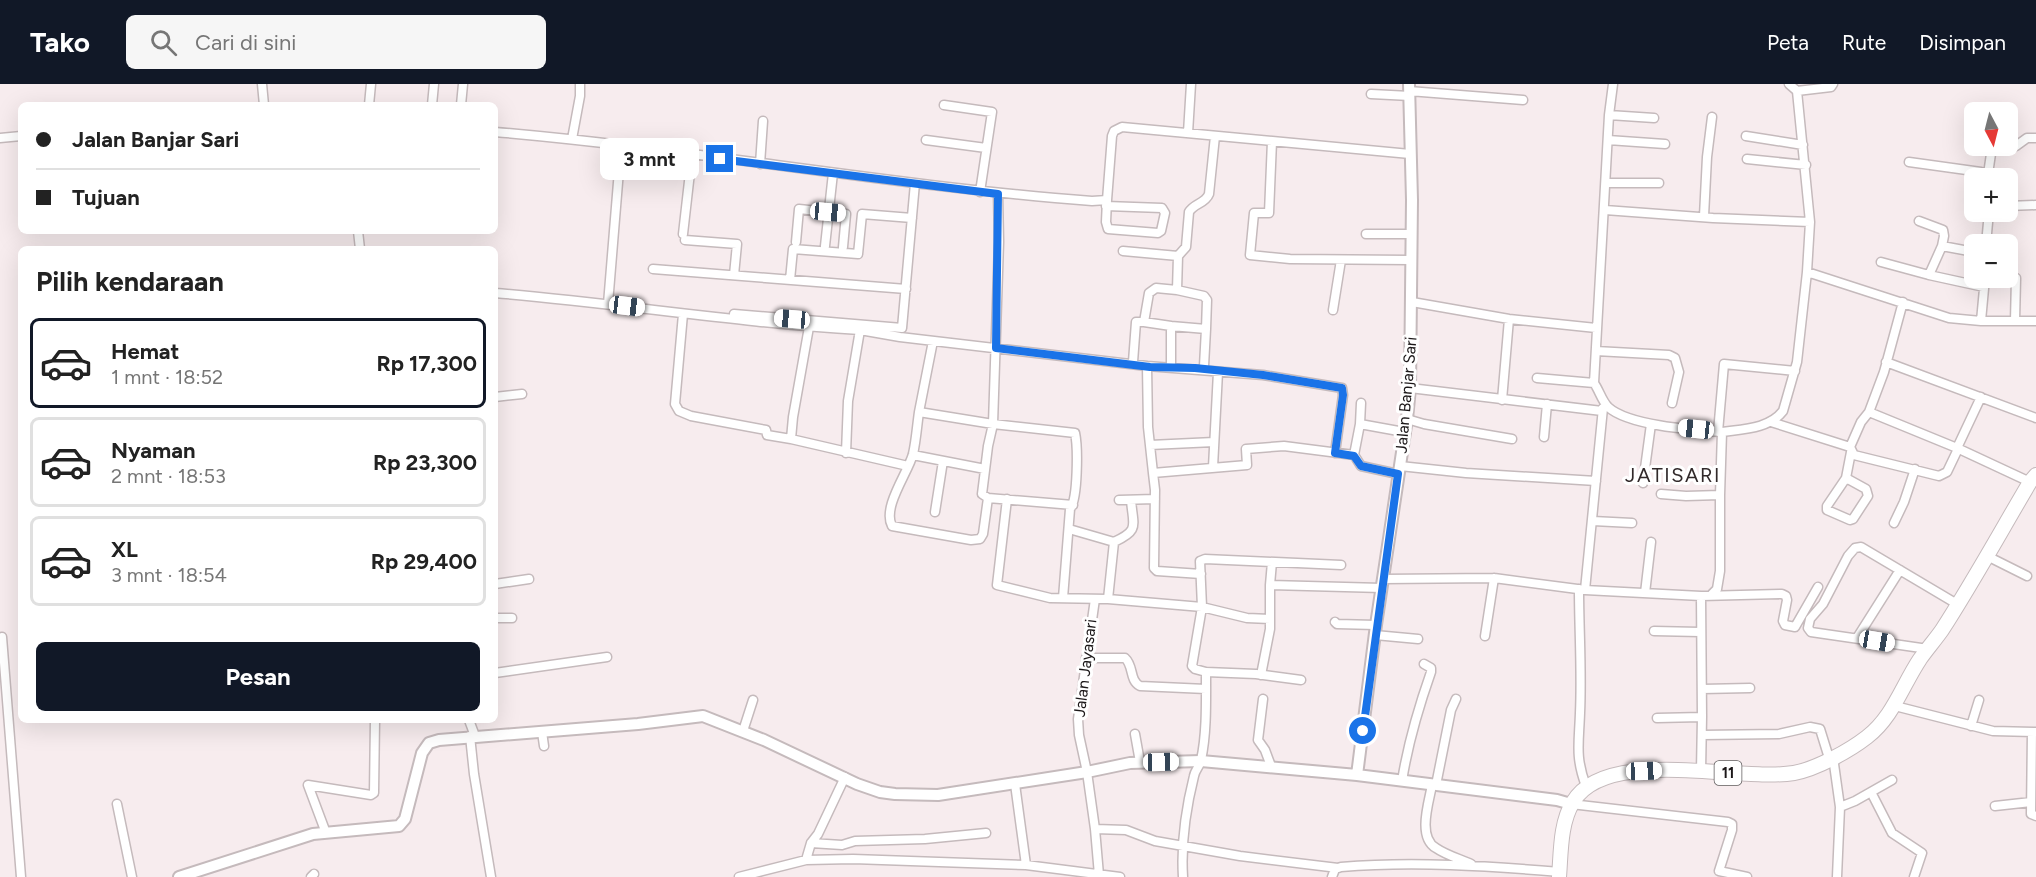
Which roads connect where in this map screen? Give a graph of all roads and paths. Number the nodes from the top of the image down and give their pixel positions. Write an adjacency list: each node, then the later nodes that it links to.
1 (262, 84): 14 (street)
2 (370, 84): 15 (street)
3 (434, 84): 16 (street)
4 (463, 84): 17 (street)
5 (580, 84): 30 (street)
6 (1191, 84): 24 (street)
7 (1613, 84): 19 (street)
8 (1789, 84): 10 (street)
9 (1833, 84): 10 (street)
10 (1803, 88): 35 (street)
11 (1409, 90): 12 (street); 13 (street); 38 (street, Jalan Banjar Sari)
12 (1371, 94)
13 (1523, 100)
14 (264, 102)
15 (369, 102)
16 (432, 102)
17 (461, 102)
18 (944, 105): 37 (street)
19 (1609, 115): 21 (street); 32 (street)
20 (1712, 117): 57 (street)
21 (1654, 118)
22 (763, 121): 42 (street)
23 (498, 132): 30 (street)
24 (1188, 133): 26 (street); 52 (street)
25 (18, 136): 28 (street)
26 (1215, 136): 33 (street); 69 (street)
27 (1746, 136): 35 (street)
28 (0, 138)
29 (2036, 138): 44 (street)
30 (572, 139): 36 (street)
31 (926, 140): 37 (street)
32 (1608, 140): 34 (street); 48 (street)
33 (1272, 141): 38 (street); 70 (street)
34 (1665, 144)
35 (1803, 145): 43 (street)
36 (621, 146): 39 (street); 86 (street)
37 (986, 148): 50 (street)
38 (1410, 154): 62 (street, Jalan Banjar Sari)
39 (692, 155): 42 (street); 75 (street)
40 (1747, 159): 43 (street)
41 (1909, 162): 45 (street)
42 (760, 164): 46 (street)
43 (1806, 165): 60 (street)
44 (1990, 168)
45 (1964, 172)
46 (832, 173): 47 (street); 56 (street)
47 (915, 183): 50 (street); 58 (street)
48 (1606, 183): 49 (street); 55 (street)
49 (1659, 183)
50 (980, 192): 51 (street)
51 (998, 194): 52 (street); 101 (street)
52 (1107, 203): 52 (street)
53 (2036, 205): 54 (street)
54 (2018, 206)
55 (1605, 210): 57 (street); 97 (street)
56 (828, 212): 63 (street); 64 (street); 66 (street)
57 (1704, 216): 60 (street)
58 (912, 218): 78 (street); 81 (street)
59 (1919, 221): 65 (street)
60 (1810, 222): 74 (street)
61 (1366, 234): 62 (street)
62 (1412, 234): 71 (street, Jalan Banjar Sari)
63 (796, 242)
64 (825, 246)
65 (1942, 246): 67 (street); 76 (street)
66 (843, 247)
67 (1964, 250)
68 (1123, 251): 69 (street)
69 (1178, 256): 82 (street)
70 (1341, 260): 71 (street); 87 (street)
71 (1410, 260): 84 (street, Jalan Banjar Sari)
72 (1881, 262): 76 (street)
73 (653, 268): 75 (street)
74 (1807, 272): 85 (street); 108 (street)
75 (734, 275): 78 (street)
76 (1929, 275): 77 (street)
77 (1964, 279)
78 (790, 280): 81 (street)
79 (1984, 288): 91 (street)
80 (2016, 288): 92 (street)
81 (906, 290): 88 (street)
82 (1177, 290): 94 (street); 98 (street)
83 (498, 293): 86 (street)
84 (1412, 302): 90 (street); 112 (street, Jalan Banjar Sari)
85 (1903, 302): 91 (street); 104 (street)
86 (608, 304): 89 (street)
87 (1334, 310)
88 (704, 312)
89 (683, 314): 96 (street); 132 (street)
90 (1509, 320): 97 (street); 116 (street)
91 (1981, 321): 92 (street)
92 (2015, 321): 93 (street)
93 (2036, 321)
94 (1144, 322): 95 (street); 103 (street)
95 (1171, 326): 98 (street); 105 (street)
96 (809, 327): 99 (street); 132 (street)
97 (1596, 328): 102 (street)
98 (1206, 329): 107 (street)
99 (860, 330): 100 (street); 138 (street)
100 (933, 341): 101 (street); 121 (street)
101 (996, 348): 106 (street); 126 (street)
102 (1596, 351): 111 (street); 118 (street)
103 (1132, 362)
104 (1886, 362): 115 (street); 122 (street)
105 (1171, 363)
106 (1147, 366): 109 (street); 135 (street)
107 (1204, 366)
108 (1795, 371): 125 (street); 130 (street)
109 (1218, 372): 134 (street); 139 (street)
110 (1537, 378): 111 (street)
111 (1594, 383): 120 (street)
112 (1410, 388): 116 (street); 124 (street, Jalan Banjar Sari)
113 (522, 394): 114 (street)
114 (498, 397)
115 (1981, 397): 123 (street); 136 (street)
116 (1502, 400): 119 (street)
117 (1361, 403): 127 (street)
118 (1672, 403)
119 (1547, 404): 120 (street); 131 (street)
120 (1604, 408): 128 (street); 151 (street)
121 (919, 412): 126 (street); 140 (street)
122 (1869, 412): 136 (street); 137 (street)
123 (2036, 418)
124 (1407, 419): 129 (street, Jalan Banjar Sari); 133 (street)
125 (1771, 422): 130 (street); 137 (street)
126 (993, 424): 145 (street); 160 (street)
127 (1360, 424): 129 (street); 141 (street)
128 (1651, 424): 130 (street); 152 (street)
129 (1404, 432): 147 (street, Jalan Banjar Sari)
130 (1720, 432): 154 (street)
131 (1544, 437)
132 (791, 439): 138 (street)
133 (1512, 439)
134 (1214, 442): 135 (street); 144 (street)
135 (1150, 445): 148 (street)
136 (1958, 448): 146 (street); 150 (street)
137 (1851, 450): 146 (street); 149 (street)
138 (846, 453): 143 (street)
139 (1335, 453): 141 (street); 144 (street)
140 (913, 455): 142 (street); 143 (street)
141 (1354, 456): 147 (street)
142 (943, 461): 145 (street); 161 (street)
143 (908, 466): 155 (street)
144 (1213, 467): 148 (street)
145 (985, 468): 155 (street)
146 (1915, 469): 164 (street)
147 (1399, 470): 151 (street); 176 (street, Jalan Banjar Sari)
148 (1153, 473): 156 (street)
149 (1846, 478): 149 (street)
150 (2033, 478): 168 (highway, 11)
151 (1596, 480): 162 (street)
152 (1643, 483)
153 (1661, 494): 154 (street)
154 (1720, 495): 182 (street)
155 (988, 498): 157 (street)
156 (1155, 499): 159 (street); 172 (street)
157 (1007, 500): 160 (street); 184 (street)
158 (1119, 500): 159 (street)
159 (1131, 500): 166 (street)
160 (1073, 505): 165 (street)
161 (935, 512)
162 (1593, 521): 163 (street); 180 (street)
163 (1632, 523)
164 (1894, 523)
165 (1069, 529): 166 (street); 184 (street)
166 (1114, 542): 186 (street)
167 (1651, 542): 181 (street)
168 (1987, 556): 173 (street); 187 (highway, 11)
169 (1272, 562): 170 (street); 172 (street); 178 (street)
170 (1341, 565)
171 (1900, 570): 187 (street); 198 (street); 198 (street)
172 (1201, 574): 188 (street)
173 (2027, 576)
174 (1494, 578): 176 (street); 180 (street); 196 (street)
175 (529, 579): 177 (street)
176 (1382, 583): 178 (street); 193 (street, Jalan Banjar Sari)
177 (498, 584)
178 (1270, 585): 191 (street)
179 (1818, 587): 182 (street)
180 (1582, 589): 181 (street); 240 (street)
181 (1645, 593): 183 (street)
182 (1712, 594): 183 (street)
183 (1701, 596): 195 (street)
184 (1063, 598): 185 (street)
185 (1095, 599): 186 (street); 202 (street, Jalan Jayasari)
186 (1108, 599): 188 (street)
187 (1957, 604): 200 (highway, 11)
188 (1202, 607): 191 (street); 204 (street)
189 (498, 618): 190 (street)
190 (512, 618)
191 (1270, 619): 206 (street)
192 (1335, 622): 193 (street)
193 (1376, 630): 199 (street); 234 (street, Jalan Banjar Sari)
194 (1654, 632): 195 (street)
195 (1700, 632): 210 (street)
196 (1485, 636)
197 (2, 638): 260 (street)
198 (1857, 638): 200 (street)
199 (1418, 639)
200 (1928, 649): 215 (highway, 11)
201 (607, 657): 205 (street)
202 (1086, 658): 209 (street); 233 (street, Jalan Jayasari)
203 (1425, 664): 237 (street)
204 (1206, 672): 206 (street); 209 (street)
205 (498, 673)
206 (1261, 675): 207 (street)
207 (1301, 680)
208 (1750, 688): 210 (street)
209 (1206, 689): 229 (street)
210 (1702, 689): 216 (street)
211 (1263, 699): 231 (street)
212 (1456, 699): 239 (street)
213 (753, 700): 221 (street)
214 (1979, 700): 220 (street)
215 (1895, 706): 220 (street); 228 (highway, 11)
216 (1702, 717): 217 (street); 225 (street)
217 (1658, 718)
218 (375, 723): 249 (street)
219 (470, 723): 226 (street)
220 (1971, 726): 223 (street)
221 (743, 731): 222 (street); 235 (street)
222 (542, 732): 226 (street); 227 (street)
223 (2034, 732): 242 (street)
224 (1135, 734): 230 (street)
225 (1702, 735): 228 (street); 232 (street)
226 (473, 736): 249 (street); 263 (street)
227 (543, 746)
228 (1831, 758): 232 (highway, 11); 246 (street)
229 (1201, 761): 230 (street); 231 (street); 252 (street)
230 (1140, 762): 233 (street)
231 (1271, 766): 234 (street)
232 (1701, 771): 240 (highway, 11)
233 (1087, 772): 238 (street); 248 (street, Jalan Jayasari)
234 (1357, 775): 237 (street)
235 (845, 777): 238 (street); 251 (street)
236 (1892, 780): 241 (street)
237 (1402, 781): 239 (street)
238 (1016, 784): 254 (street)
239 (1434, 785): 244 (street); 255 (street)
240 (1586, 786): 244 (highway, 11)
241 (1871, 792): 246 (street); 270 (street)
242 (2031, 802): 245 (street); 247 (street)
243 (117, 804): 261 (street)
244 (1571, 804): 257 (street); 259 (highway, 11)
245 (1995, 806)
246 (1840, 807): 269 (street)
247 (2036, 816)
248 (1095, 829): 252 (street); 258 (street, Jalan Jayasari)
249 (326, 832): 262 (street)
250 (986, 833): 251 (street)
251 (811, 843): 253 (street)
252 (1184, 844): 256 (street); 266 (street)
253 (806, 860): 254 (street); 264 (street)
254 (1026, 865): 258 (street)
255 (1474, 865): 256 (street); 259 (street)
256 (1338, 868): 267 (street)
257 (1717, 874): 268 (street)
258 (1100, 875): 265 (street)
259 (1560, 875)
260 (21, 877)
261 (132, 877)
262 (179, 877)
263 (491, 877)
264 (739, 877)
265 (1120, 877)
266 (1184, 877)
267 (1332, 877)
268 (1747, 877)
269 (1837, 877)
270 (1914, 877)

